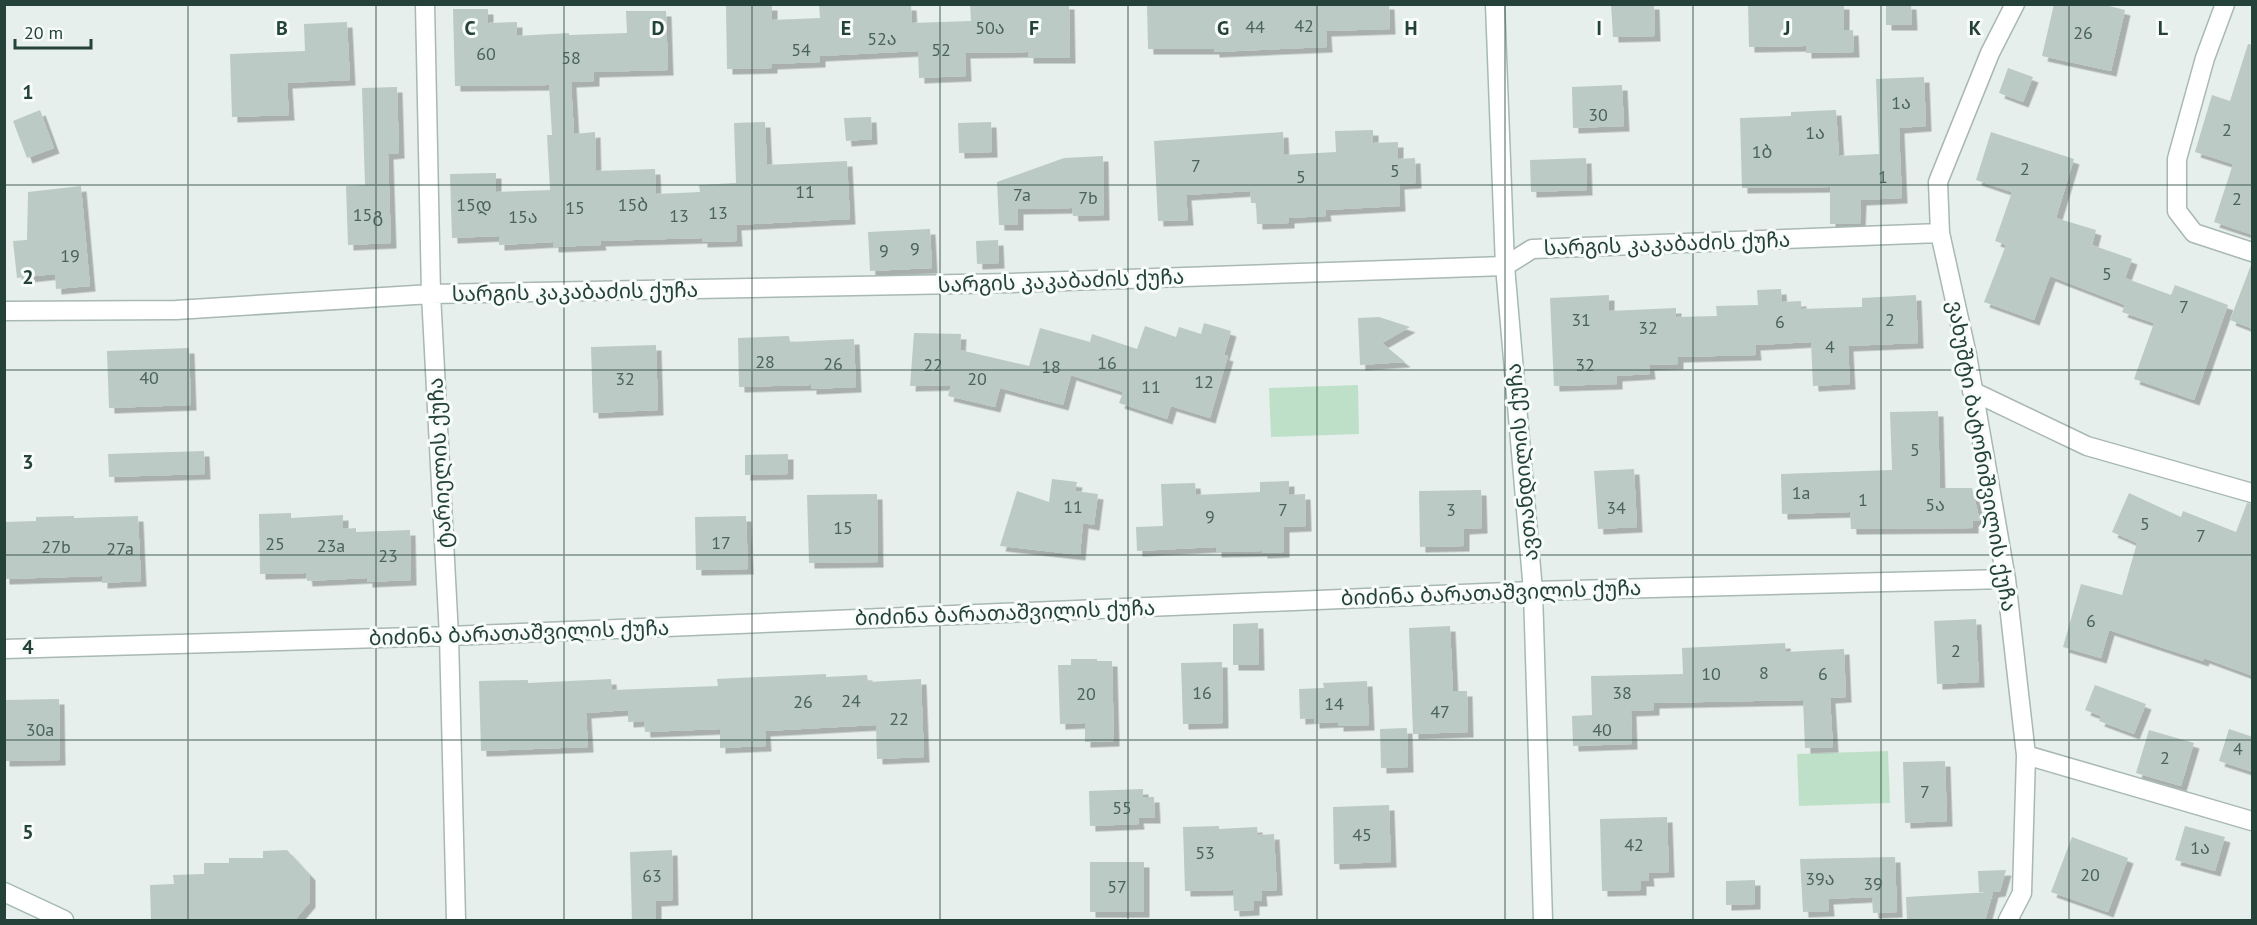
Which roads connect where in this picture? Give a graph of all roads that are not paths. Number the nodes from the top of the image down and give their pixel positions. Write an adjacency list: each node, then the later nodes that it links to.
1 (425, 4): 8 (street, ტარიელის ქუჩა)
2 (1495, 4): 7 (street, ავთანდილის ქუჩა)
3 (2016, 4): 5 (street, ვახუშტი ბატონიშვილის ქუჩა)
4 (2225, 4): 6 (street)
5 (1940, 233): 7 (street, სარგის კაკაბაძის ქუჩა); 10 (street, ვახუშტი ბატონიშვილის ქუჩა)
6 (2253, 252)
7 (1505, 266): 8 (street, სარგის კაკაბაძის ქუჩა); 13 (street, ავთანდილის ქუჩა)
8 (431, 294): 9 (street, სარგის კაკაბაძის ქუჩა); 14 (street, ტარიელის ქუჩა)
9 (4, 311)
10 (1972, 391): 11 (street); 12 (street, ვახუშტი ბატონიშვილის ქუჩა)
11 (2253, 493)
12 (2006, 579): 13 (street, ბიძინა ბარათაშვილის ქუჩა); 16 (street, ვახუშტი ბატონიშვილის ქუჩა)
13 (1533, 591): 14 (street, ბიძინა ბარათაშვილის ქუჩა); 21 (street, ავთანდილის ქუჩა)
14 (449, 636): 15 (street, ბიძინა ბარათაშვილის ქუჩა); 20 (street, ტარიელის ქუჩა)
15 (4, 649)
16 (2026, 755): 17 (street); 22 (street, ვახუშტი ბატონიშვილის ქუჩა)
17 (2253, 821)
18 (4, 892): 19 (street)
19 (64, 921)
20 (456, 921)
21 (1544, 921)
22 (2008, 921)

